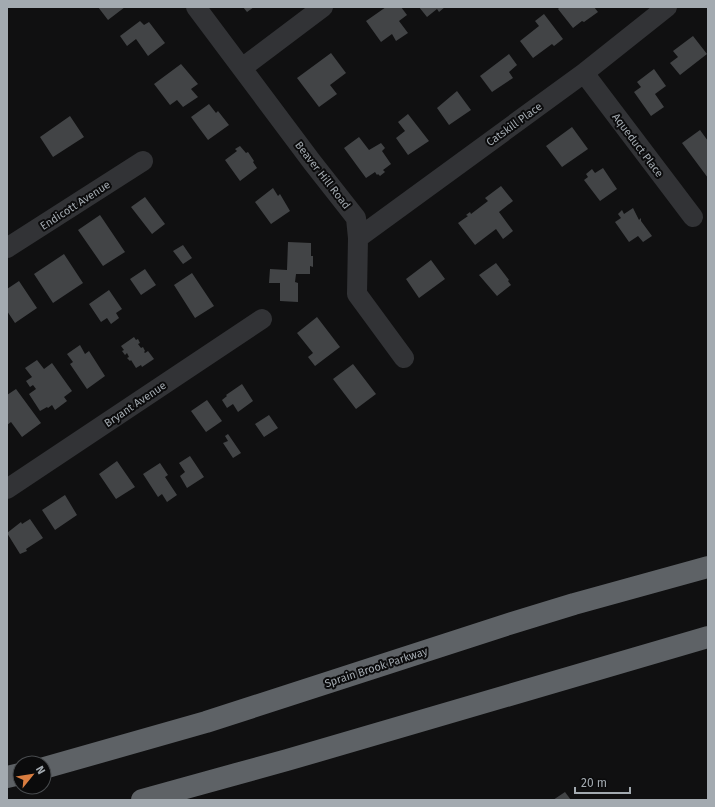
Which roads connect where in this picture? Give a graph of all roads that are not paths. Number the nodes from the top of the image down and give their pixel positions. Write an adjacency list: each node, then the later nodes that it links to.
1 (196, 7): 4 (street, Beaver Hill Road)
2 (323, 7): 4 (street)
3 (667, 7): 5 (street, Catskill Place)
4 (242, 68): 8 (street, Beaver Hill Road)
5 (584, 73): 7 (street, Aqueduct Place); 8 (street, Catskill Place)
6 (143, 161): 9 (street, Endicott Avenue)
7 (692, 217)
8 (358, 238): 11 (street, Beaver Hill Road)
9 (7, 248)
10 (262, 319): 12 (street, Bryant Avenue)
11 (404, 358)
12 (7, 489)
13 (708, 567): 15 (highway, Sprain Brook Parkway)
14 (708, 637): 16 (highway)
15 (52, 766)
16 (142, 800)

